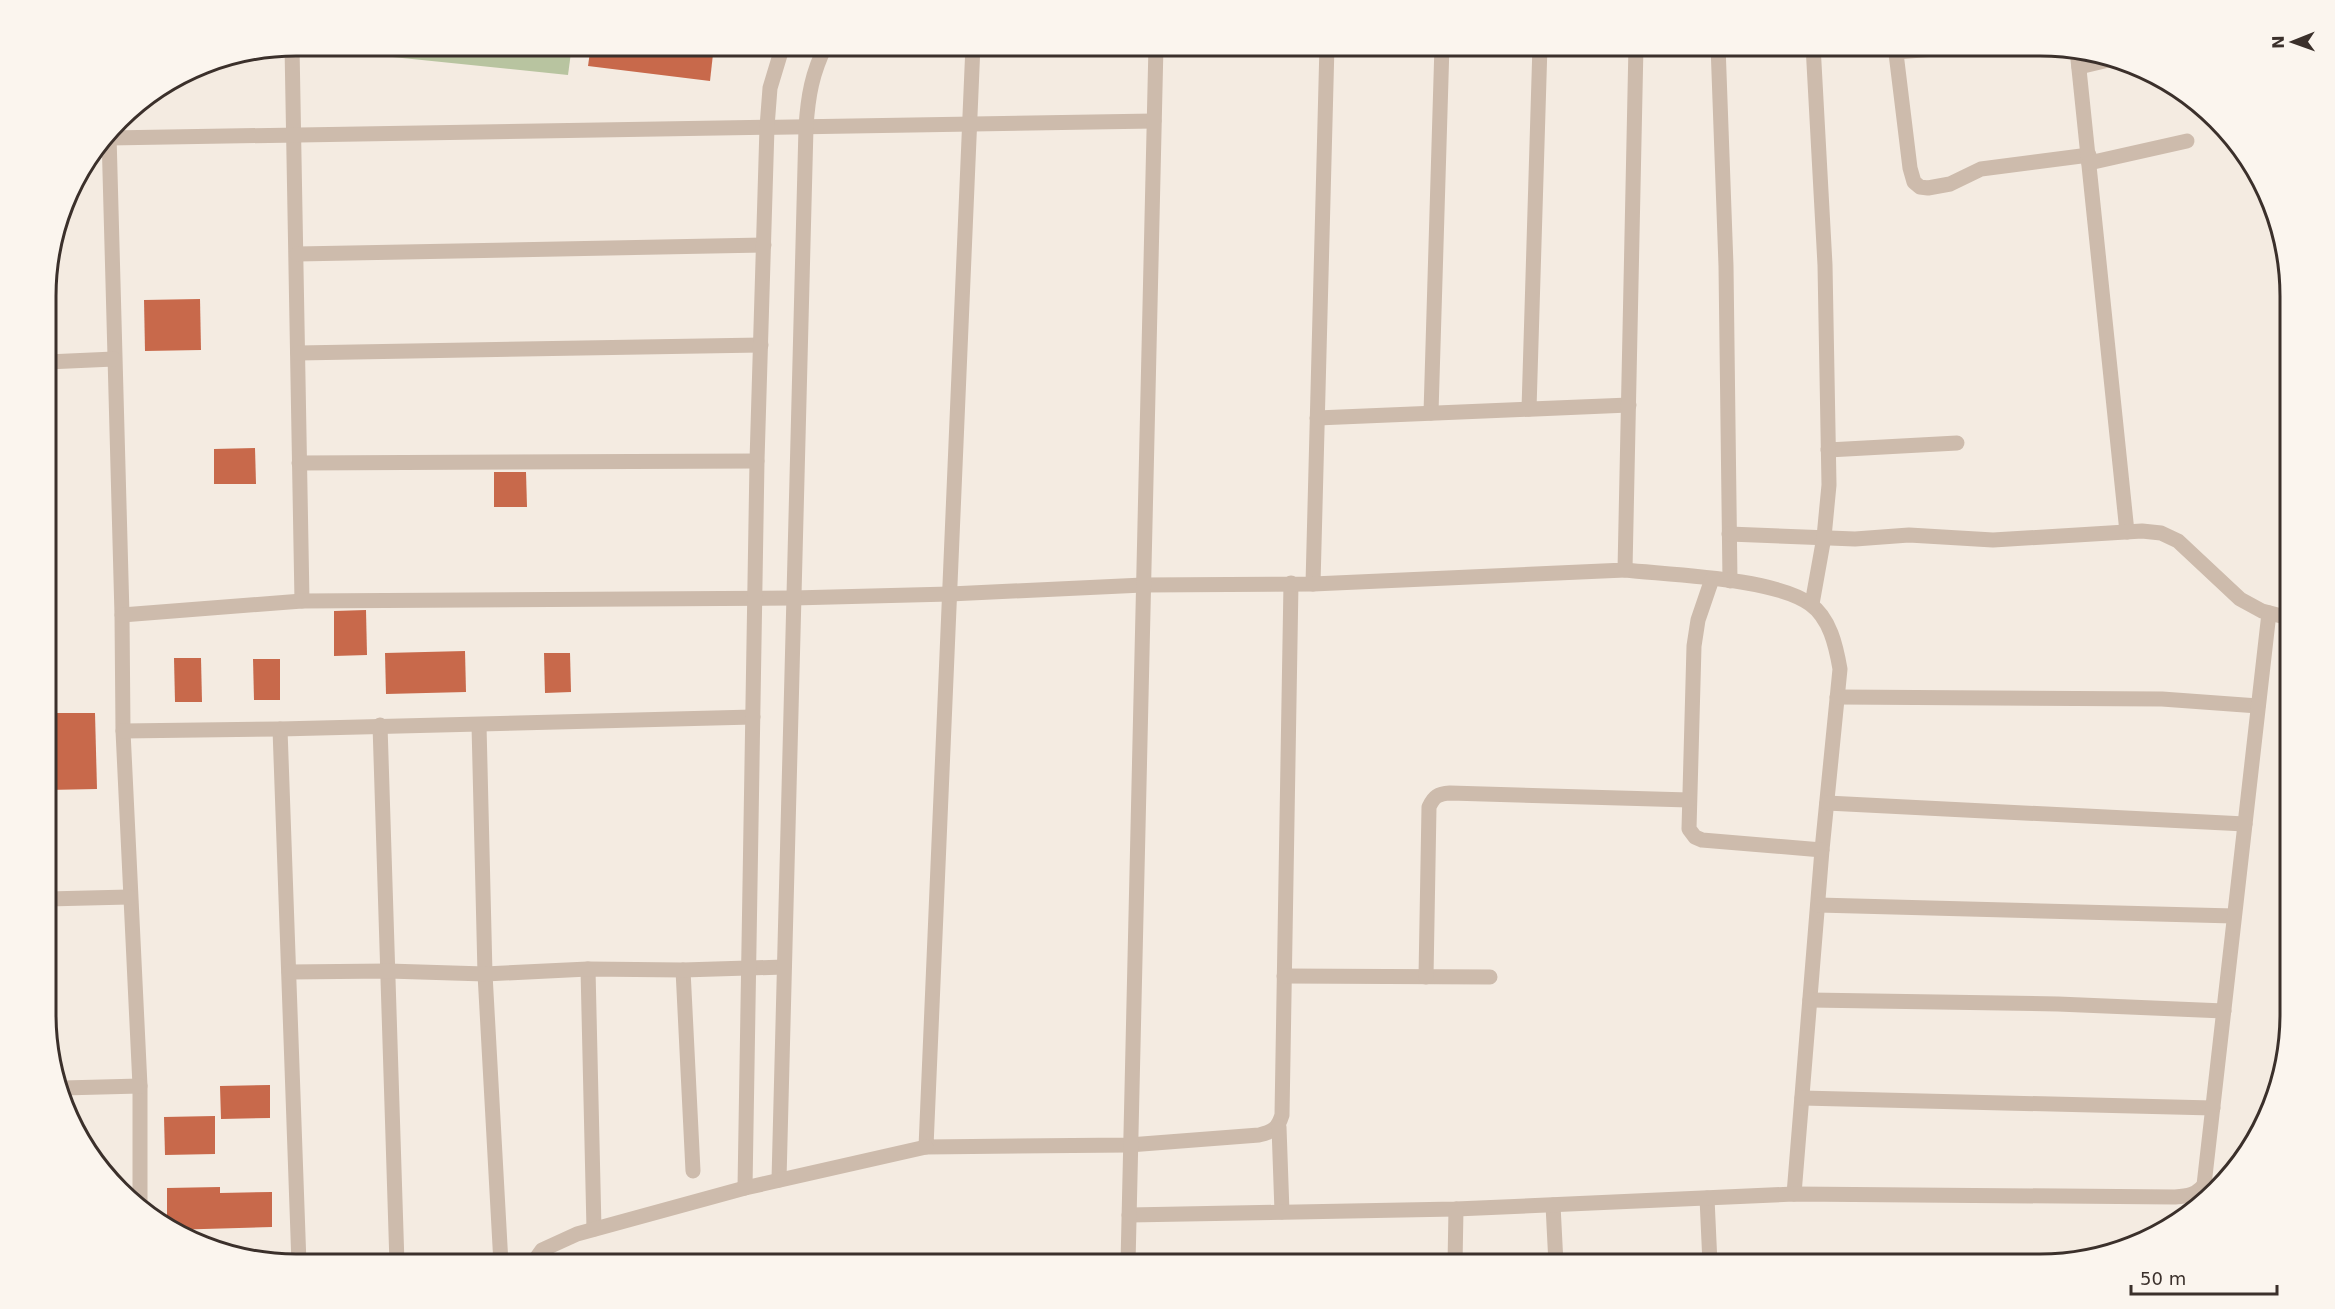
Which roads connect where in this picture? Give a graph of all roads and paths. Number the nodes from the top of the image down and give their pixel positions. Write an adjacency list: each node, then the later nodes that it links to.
1 (292, 56): 21 (street)
2 (780, 56): 18 (street)
3 (820, 56): 19 (street)
4 (972, 56): 17 (street)
5 (1156, 56): 16 (street)
6 (1327, 56): 34 (street)
7 (1442, 56): 33 (street)
8 (1540, 56): 32 (street)
9 (1636, 56): 31 (street)
10 (1718, 56): 40 (street)
11 (1814, 56): 36 (street)
12 (1897, 56): 24 (street)
13 (2078, 59): 15 (street)
14 (2097, 63): 15 (street)
15 (2079, 67): 24 (street)
16 (1154, 121): 17 (street); 47 (street)
17 (969, 123): 19 (street); 48 (street)
18 (766, 127): 19 (street); 21 (street); 25 (street)
19 (806, 127): 50 (street)
20 (116, 136): 21 (street)
21 (294, 136): 26 (street)
22 (2187, 141): 24 (street)
23 (109, 144): 29 (street)
24 (2089, 159): 39 (street)
25 (764, 245): 26 (street); 27 (street)
26 (297, 254): 28 (street)
27 (761, 345): 28 (street); 37 (street)
28 (298, 353): 38 (street)
29 (114, 359): 30 (street); 54 (street)
30 (56, 362)
31 (1629, 405): 32 (street); 42 (street)
32 (1529, 409): 33 (street)
33 (1431, 413): 34 (street)
34 (1317, 418): 46 (street)
35 (1957, 443): 36 (street)
36 (1828, 450): 41 (street)
37 (757, 461): 38 (street); 49 (street)
38 (299, 463): 51 (street)
39 (2127, 532): 41 (street); 53 (street)
40 (1730, 534): 41 (street); 44 (street)
41 (1824, 537): 52 (street)
42 (1625, 570): 43 (street); 46 (street)
43 (1712, 579): 44 (street); 63 (street)
44 (1730, 581): 52 (street)
45 (1291, 583): 46 (street); 47 (street); 78 (street)
46 (1313, 584)
47 (1143, 585): 48 (street); 88 (street)
48 (950, 594): 50 (street); 89 (street)
49 (755, 598): 50 (street); 51 (street); 58 (street)
50 (793, 598): 72 (street)
51 (302, 601): 54 (street)
52 (1812, 604): 56 (street)
53 (2269, 613): 55 (street); 57 (street)
54 (122, 615): 62 (street)
55 (2280, 616)
56 (1837, 696): 57 (street); 64 (street)
57 (2258, 706): 65 (street)
58 (753, 717): 60 (street); 71 (street)
59 (380, 725): 60 (street); 61 (street); 75 (street)
60 (479, 725): 77 (street)
61 (280, 729): 62 (street); 76 (street)
62 (123, 730): 67 (street)
63 (1689, 800): 66 (street); 79 (street)
64 (1827, 802): 65 (street); 66 (street)
65 (2245, 824): 70 (street)
66 (1822, 850): 69 (street)
67 (129, 897): 68 (street); 83 (street)
68 (56, 899)
69 (1818, 905): 70 (street); 81 (street)
70 (2234, 916): 82 (street)
71 (748, 967): 72 (street); 74 (street); 92 (street)
72 (784, 967): 91 (street)
73 (588, 969): 74 (street); 77 (street); 100 (street)
74 (683, 970): 90 (street)
75 (388, 971): 76 (street); 77 (street); 102 (street)
76 (289, 972): 101 (street)
77 (484, 974): 103 (street)
78 (1284, 976): 79 (street); 87 (street)
79 (1426, 977): 80 (street)
80 (1490, 977)
81 (1810, 1000): 82 (street); 85 (street)
82 (2224, 1011): 86 (street)
83 (140, 1086): 84 (street); 94 (street)
84 (67, 1088)
85 (1802, 1098): 86 (street); 93 (street)
86 (2213, 1108): 93 (street)
87 (1279, 1126): 88 (street); 98 (street)
88 (1129, 1145): 89 (street); 99 (street)
89 (926, 1147): 91 (street)
90 (693, 1171)
91 (779, 1180): 92 (street)
92 (745, 1188): 100 (street)
93 (1794, 1194): 95 (street)
94 (140, 1196)
95 (1707, 1198): 96 (street); 108 (street)
96 (1553, 1205): 97 (street); 107 (street)
97 (1456, 1209): 98 (street); 106 (street)
98 (1282, 1212): 99 (street)
99 (1129, 1215): 105 (street)
100 (594, 1229): 104 (street)
101 (299, 1254)
102 (397, 1254)
103 (500, 1254)
104 (539, 1254)
105 (1128, 1254)
106 (1455, 1254)
107 (1555, 1254)
108 (1710, 1254)

